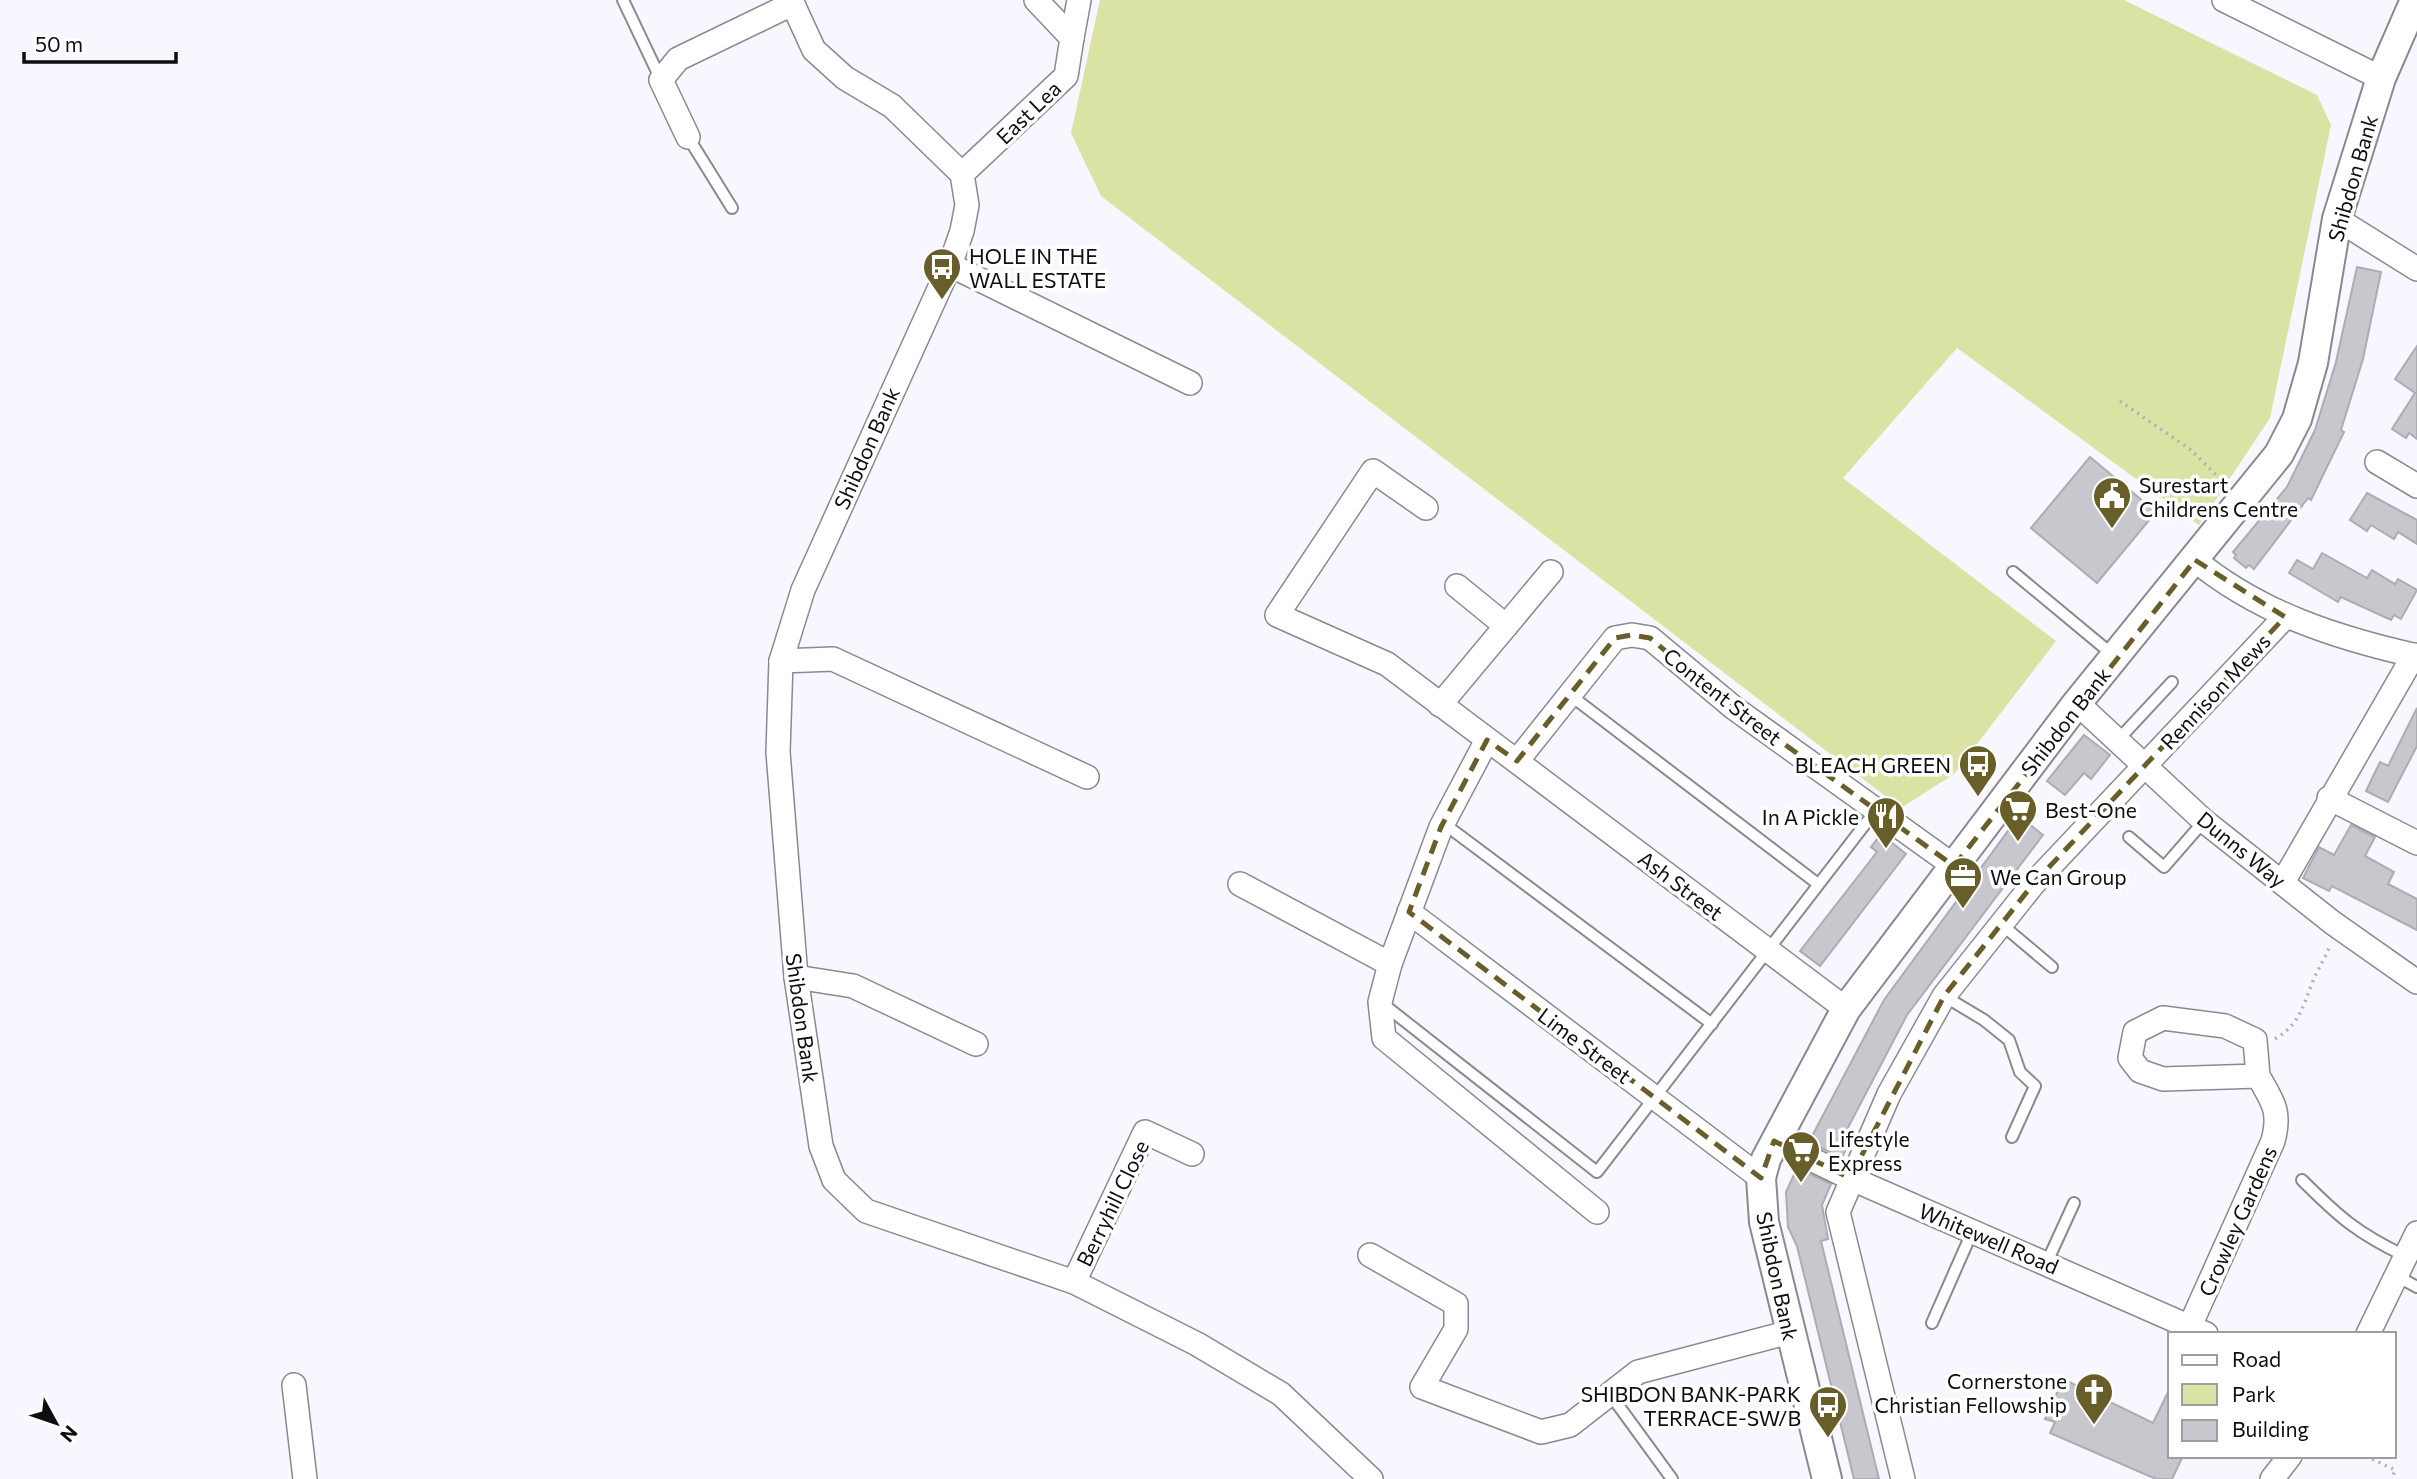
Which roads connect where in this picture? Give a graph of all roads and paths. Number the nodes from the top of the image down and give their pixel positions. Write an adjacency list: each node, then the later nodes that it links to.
1 (623, 0): 9 (lane)
2 (1036, 0): 7 (street)
3 (1079, 0): 7 (street, East Lea)
4 (2224, 0): 8 (street)
5 (2415, 0): 8 (street, Shibdon Bank)
6 (792, 2): 9 (street); 11 (street)
7 (1072, 38): 11 (street, East Lea)
8 (2381, 78): 13 (street, Shibdon Bank)
9 (660, 80): 10 (street)
10 (688, 137): 12 (lane)
11 (962, 174): 14 (street, Shibdon Bank)
12 (732, 208)
13 (2337, 219): 15 (street); 20 (street, Shibdon Bank)
14 (950, 265): 16 (street); 30 (street, Shibdon Bank)
15 (2417, 269)
16 (1190, 383)
17 (2120, 401): 20 (path)
18 (2377, 462): 19 (street)
19 (2417, 486)
20 (2242, 501): 22 (street, Shibdon Bank)
21 (1426, 508): 34 (street, Ash Street)
22 (2195, 560): 26 (street); 29 (street, Shibdon Bank)
23 (1551, 572): 27 (street)
24 (2013, 572): 29 (lane)
25 (1457, 586): 27 (street)
26 (2285, 617): 28 (street); 38 (street, Rennison Mews)
27 (1506, 626): 34 (street)
28 (2415, 655): 40 (street)
29 (2116, 656): 33 (street, Shibdon Bank)
30 (781, 661): 39 (street); 56 (street, Shibdon Bank)
31 (2172, 682): 36 (lane)
32 (1570, 695): 37 (street, Content Street); 41 (street, Content Street); 49 (lane)
33 (2077, 703): 36 (street, Dunns Way); 46 (street, Shibdon Bank)
34 (1440, 705): 35 (street, Ash Street)
35 (1486, 740): 37 (street, Ash Street); 43 (street)
36 (2118, 740): 38 (street, Dunns Way)
37 (1517, 761): 53 (street, Ash Street)
38 (2146, 765): 42 (street, Dunns Way); 52 (street, Rennison Mews)
39 (1087, 777)
40 (2329, 798): 45 (street); 47 (street)
41 (1876, 810): 46 (street, Content Street); 49 (lane)
42 (2204, 821): 44 (lane); 47 (street, Dunns Way)
43 (1443, 823): 50 (street); 61 (lane)
44 (2129, 837)
45 (2417, 843)
46 (1954, 866): 60 (street, Shibdon Bank)
47 (2283, 881): 51 (street, Dunns Way)
48 (1240, 884): 54 (street)
49 (1818, 884): 53 (lane)
50 (1409, 912): 54 (street); 65 (street, Lime Street)
51 (2333, 923): 57 (street, Dunns Way); 62 (path)
52 (2001, 924): 55 (lane); 58 (street, Rennison Mews)
53 (1768, 950): 60 (street, Ash Street); 61 (lane)
54 (1390, 964): 59 (street)
55 (2052, 967)
56 (796, 977): 63 (street); 79 (street, Shibdon Bank)
57 (2417, 982)
58 (1944, 996): 66 (lane); 70 (street, Rennison Mews)
59 (1380, 1002): 65 (lane); 73 (street)
60 (1846, 1009): 67 (street, Shibdon Bank)
61 (1712, 1024): 65 (lane)
62 (2255, 1040): 64 (street, Crowley Gardens); 64 (street)
63 (976, 1044)
64 (2258, 1076): 82 (street, Crowley Gardens)
65 (1655, 1098): 69 (street, Lime Street)
66 (2012, 1137)
67 (1774, 1141): 69 (street, Shibdon Bank); 70 (street, Whitewell Road)
68 (1192, 1154): 79 (street, Berryhill Close)
69 (1761, 1178): 83 (street, Shibdon Bank)
70 (1850, 1178): 74 (street, Whitewell Road); 93 (street, Rennison Mews)
71 (2302, 1180): 78 (lane)
72 (2074, 1203): 77 (lane)
73 (1597, 1212)
74 (1973, 1230): 77 (street, Whitewell Road); 81 (lane)
75 (2417, 1233): 78 (street)
76 (1370, 1255): 86 (street)
77 (2047, 1262): 82 (street, Whitewell Road)
78 (2400, 1265): 80 (lane); 84 (street)
79 (1073, 1282): 90 (street, Shibdon Bank)
80 (2417, 1287)
81 (1932, 1322)
82 (2198, 1330)
83 (1790, 1332): 86 (street); 92 (street, Shibdon Bank)
84 (2369, 1332)
85 (294, 1385): 89 (street)
86 (1610, 1394): 91 (lane)
87 (2288, 1458): 94 (street)
88 (2370, 1458): 95 (path)
89 (305, 1479)
90 (1371, 1479)
91 (1672, 1479)
92 (1827, 1479)
93 (1903, 1479)
94 (2272, 1479)
95 (2392, 1479)

